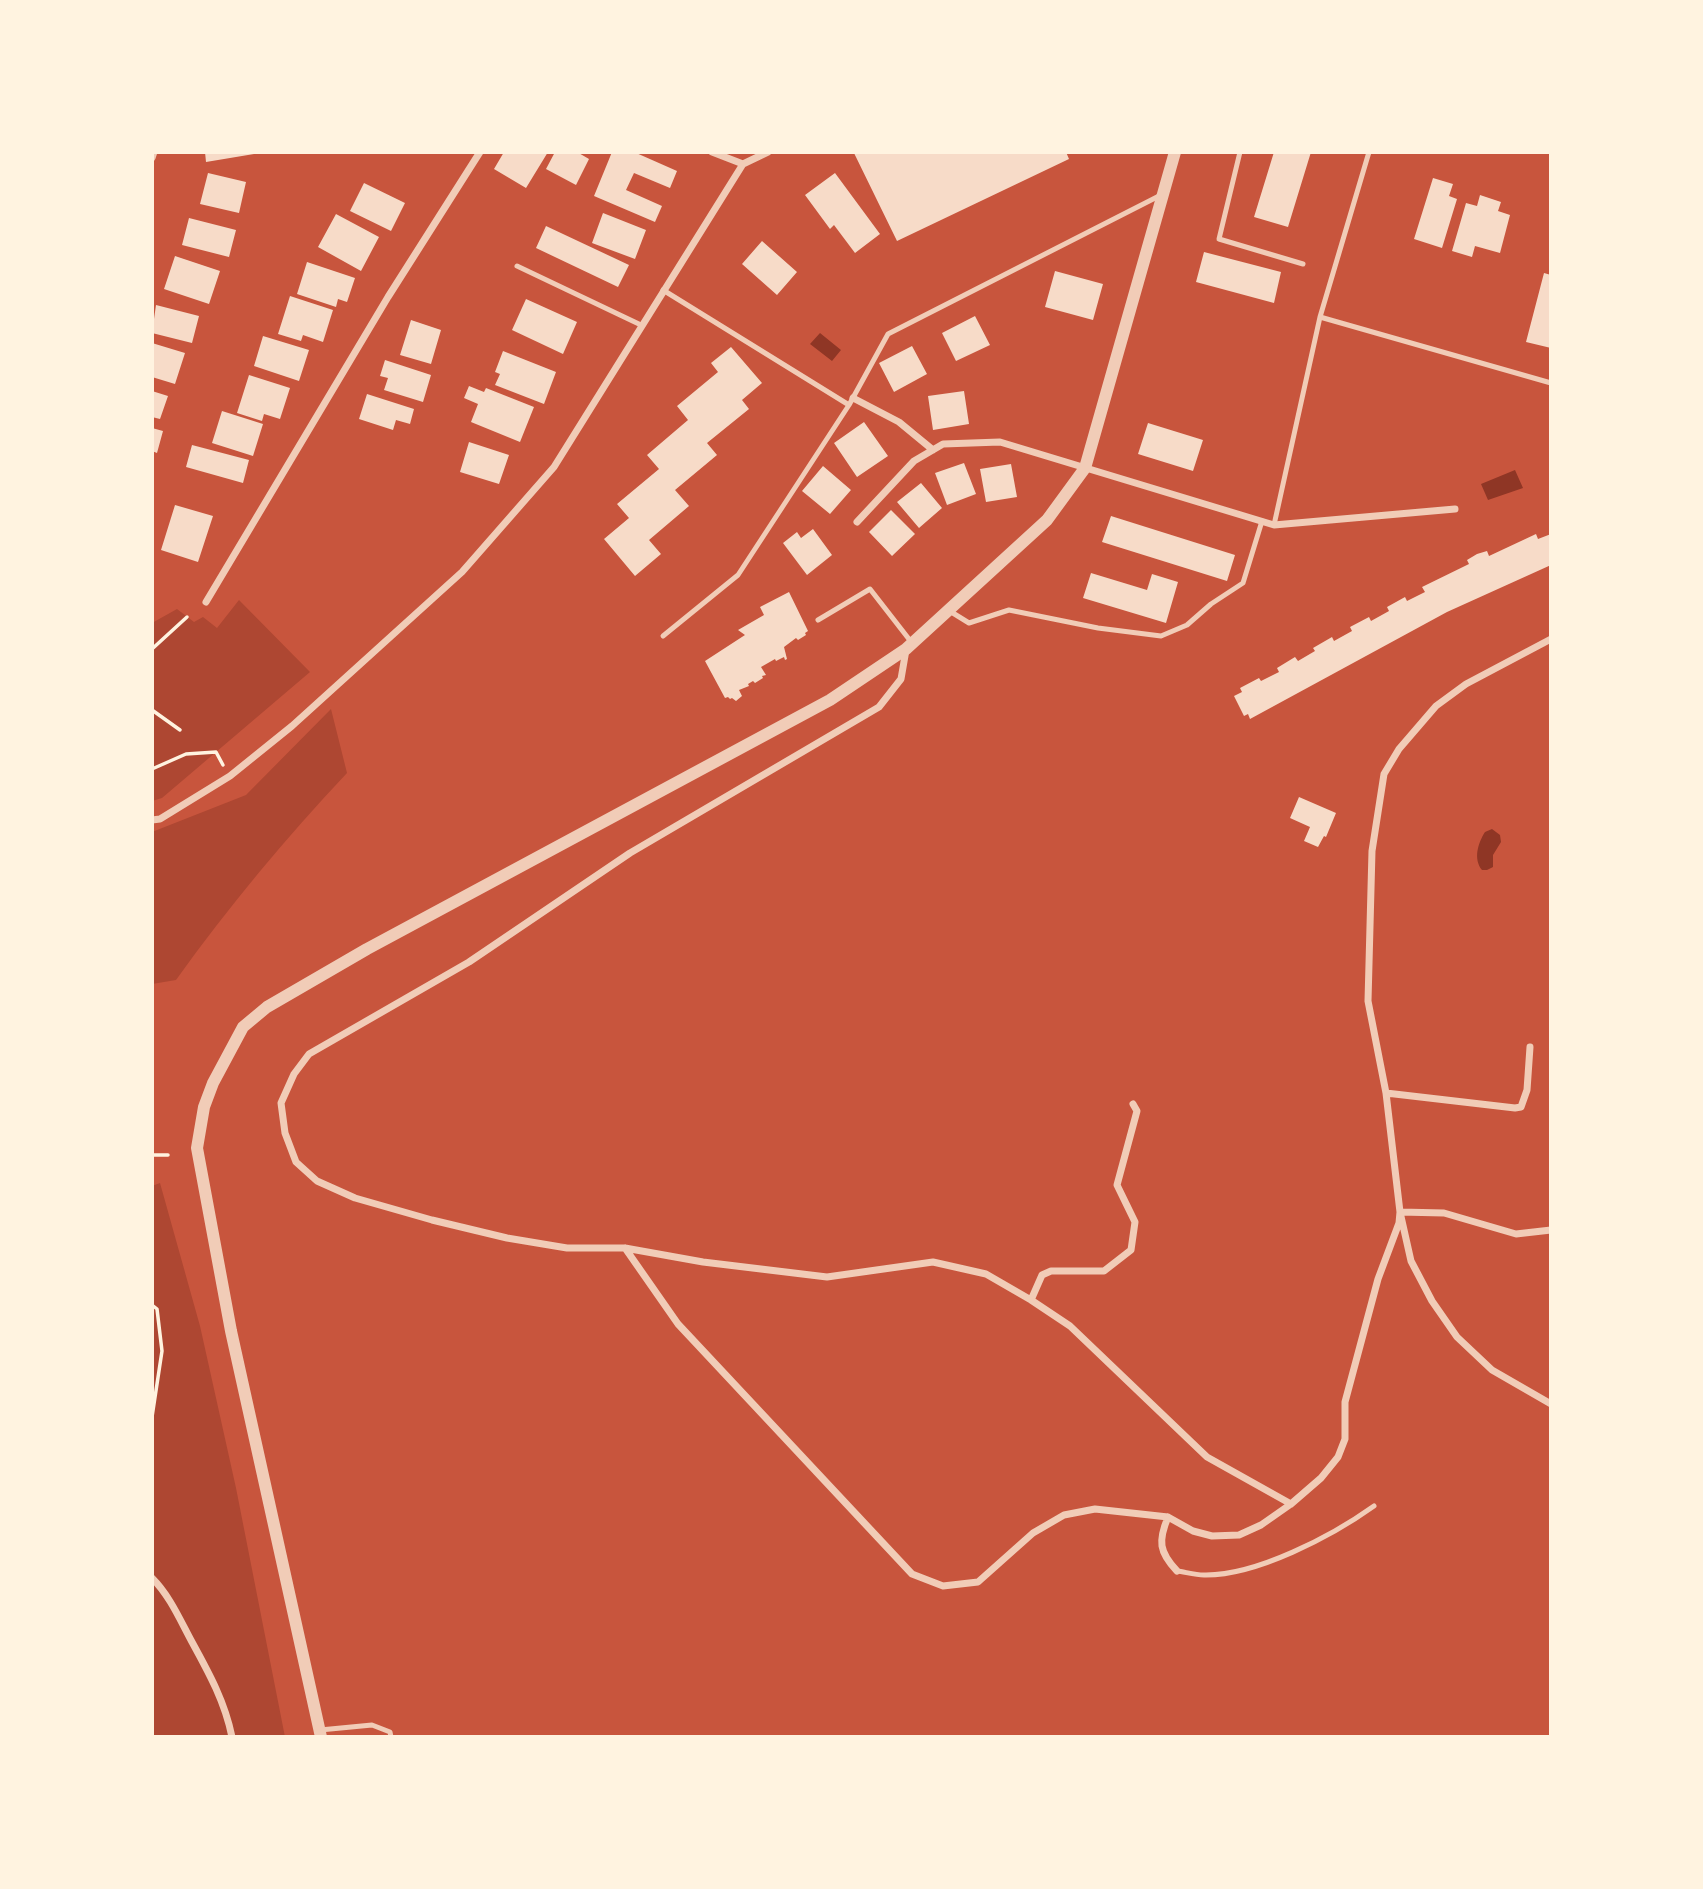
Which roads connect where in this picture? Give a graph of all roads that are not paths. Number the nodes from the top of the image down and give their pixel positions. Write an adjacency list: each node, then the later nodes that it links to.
1 (154, 152): 8 (street)
2 (480, 152): 24 (street)
3 (712, 152): 9 (street)
4 (768, 152): 9 (street)
5 (1175, 152): 10 (street)
6 (1240, 152): 11 (lane)
7 (1370, 152): 14 (lane)
8 (152, 158)
9 (743, 164): 13 (street)
10 (1165, 193): 17 (lane); 19 (street)
11 (1303, 264)
12 (517, 265): 15 (lane)
13 (663, 290): 15 (street); 17 (lane)
14 (1320, 317): 16 (lane); 23 (lane)
15 (641, 325): 30 (street)
16 (1551, 383)
17 (851, 402): 18 (street); 27 (lane)
18 (933, 450): 19 (street); 22 (street)
19 (1085, 468): 21 (street); 25 (street)
20 (1455, 509): 23 (street)
21 (1262, 521): 23 (street); 25 (lane)
22 (857, 522)
23 (1274, 525)
24 (206, 602)
25 (948, 610): 29 (street)
26 (818, 620): 29 (lane)
27 (663, 636)
28 (1551, 639): 32 (street)
29 (909, 646): 36 (street); 44 (street)
30 (152, 820)
31 (1530, 1047): 32 (street)
32 (1386, 1093): 34 (street)
33 (1133, 1104): 37 (street)
34 (1400, 1212): 35 (street); 38 (street); 39 (street)
35 (1551, 1230)
36 (625, 1248): 37 (street); 41 (street)
37 (1031, 1300): 39 (street)
38 (1551, 1404)
39 (1291, 1504): 41 (street)
40 (1374, 1506): 42 (lane)
41 (1168, 1517): 42 (street)
42 (1177, 1571)
43 (152, 1578): 45 (street)
44 (321, 1733): 46 (lane)
45 (232, 1737)
46 (391, 1737)

